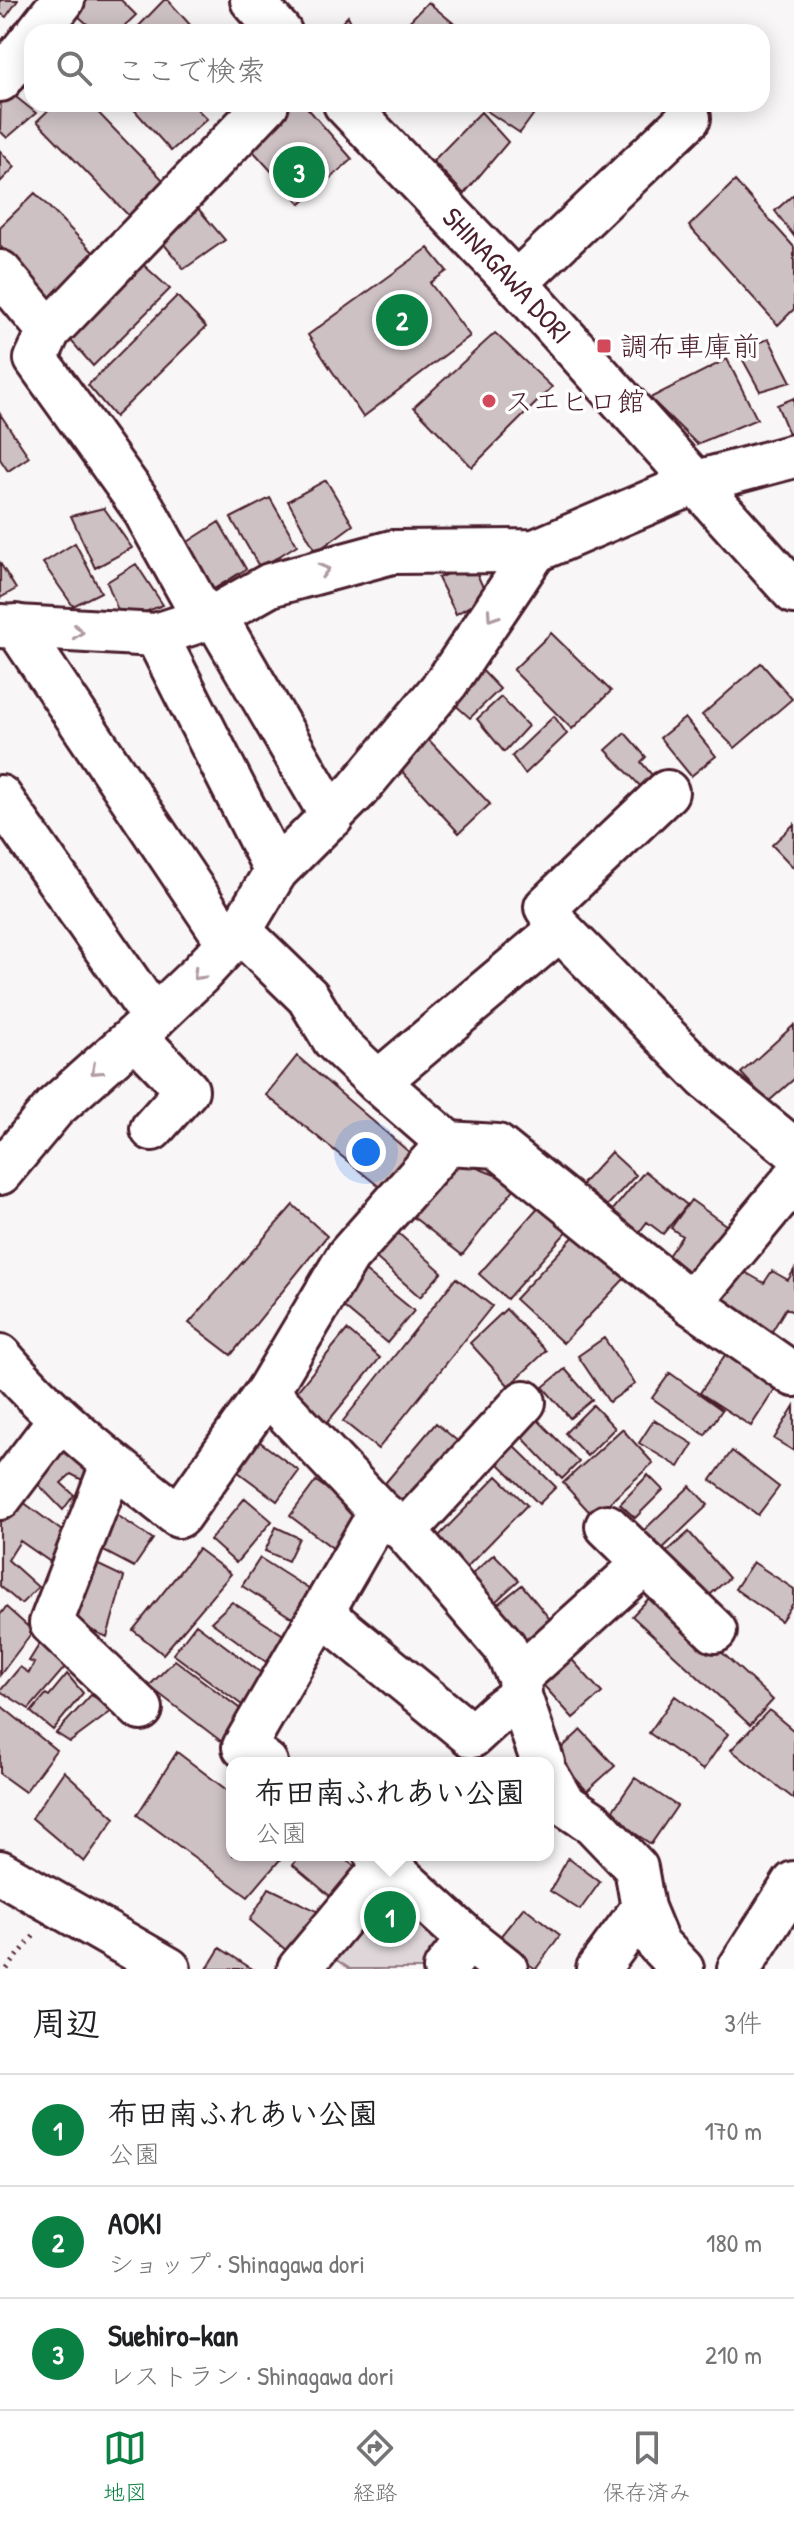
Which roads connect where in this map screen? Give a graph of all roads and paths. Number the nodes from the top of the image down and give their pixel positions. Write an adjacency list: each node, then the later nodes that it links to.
1 (63, 0): 3 (street)
2 (252, 0): 4 (street)
3 (44, 24)
4 (273, 24)
5 (24, 49): 6 (street)
6 (0, 80)
7 (259, 112): 12 (street)
8 (353, 112): 11 (street, SHINAGAWA DORI)
9 (689, 118): 11 (street)
10 (0, 272): 12 (street)
11 (516, 283): 14 (street, SHINAGAWA DORI)
12 (49, 331): 17 (street)
13 (794, 456): 14 (street)
14 (697, 482): 15 (street); 16 (street, SHINAGAWA DORI)
15 (535, 551): 17 (street, one-way to 15); 22 (street, one-way to 22)
16 (794, 592)
17 (210, 617): 19 (street); 22 (street)
18 (8, 626): 19 (street, one-way to 19); 25 (street)
19 (156, 635): 23 (street)
20 (667, 792): 24 (street)
21 (0, 797): 26 (street)
22 (332, 817): 23 (street)
23 (276, 871): 25 (street)
24 (560, 929): 27 (street); 30 (street)
25 (234, 936): 26 (street, one-way to 26); 27 (street)
26 (144, 1027): 28 (street); 31 (street, one-way to 31)
27 (378, 1082): 29 (street)
28 (152, 1129)
29 (448, 1143): 33 (street); 36 (street)
30 (794, 1150)
31 (0, 1173)
32 (794, 1179): 33 (street)
33 (691, 1303): 35 (street)
34 (0, 1356): 38 (street)
35 (794, 1375)
36 (267, 1392): 39 (street); 41 (street)
37 (524, 1402): 41 (street)
38 (59, 1420): 39 (street); 40 (street)
39 (112, 1465): 47 (street)
40 (0, 1498)
41 (393, 1521): 44 (street); 46 (street)
42 (607, 1526): 43 (street)
43 (645, 1563): 45 (street); 46 (street)
44 (323, 1614): 46 (street); 48 (street)
45 (715, 1631)
46 (520, 1686): 49 (street)
47 (141, 1709)
48 (258, 1757)
49 (541, 1757)
50 (554, 1787): 56 (street)
51 (380, 1861): 60 (street)
52 (383, 1861): 57 (street)
53 (0, 1872): 55 (street)
54 (794, 1883): 64 (street)
55 (58, 1903): 58 (path); 59 (street)
56 (643, 1908): 62 (street); 63 (street)
57 (456, 1954): 61 (street)
58 (7, 1969)
59 (169, 1969)
60 (299, 1969)
61 (506, 1969)
62 (598, 1969)
63 (682, 1969)
64 (739, 1969)

